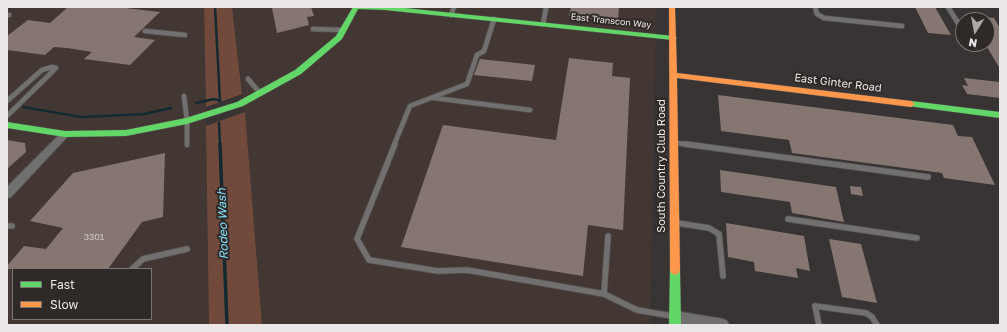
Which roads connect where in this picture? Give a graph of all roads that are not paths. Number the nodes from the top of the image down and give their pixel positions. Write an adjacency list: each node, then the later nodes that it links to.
1 (356, 7): 6 (street, East Transcon Way); 12 (street)
2 (672, 7): 15 (street, South Country Club Road)
3 (815, 7): 10 (lane)
4 (948, 7): 7 (lane)
5 (546, 8): 9 (lane)
6 (453, 11): 8 (street, East Transcon Way)
7 (955, 18)
8 (494, 19): 9 (street, East Transcon Way); 22 (lane)
9 (543, 24): 15 (street, East Transcon Way)
10 (902, 26)
11 (313, 29): 12 (lane)
12 (343, 30): 19 (street)
13 (145, 31): 14 (lane)
14 (184, 36)
15 (673, 38): 16 (street, South Country Club Road)
16 (674, 75): 26 (street, East Ginter Road); 30 (street, South Country Club Road)
17 (248, 79): 19 (lane)
18 (16, 93): 20 (lane); 20 (lane); 23 (lane)
19 (260, 93): 27 (street)
20 (29, 95): 25 (lane)
21 (184, 96): 27 (lane)
22 (432, 98): 24 (lane); 41 (lane)
23 (7, 101)
24 (530, 110)
25 (7, 116)
26 (1000, 116)
27 (187, 121): 29 (street); 31 (lane)
28 (7, 125): 29 (street)
29 (65, 134): 33 (street)
30 (673, 142): 32 (lane); 35 (street, South Country Club Road)
31 (187, 145)
32 (928, 177)
33 (7, 194)
34 (788, 219): 37 (lane)
35 (674, 222): 40 (lane); 42 (street, South Country Club Road)
36 (608, 236): 41 (lane)
37 (917, 238)
38 (187, 249): 39 (lane)
39 (133, 268)
40 (724, 276)
41 (604, 294): 42 (lane)
42 (675, 321): 43 (street)
43 (723, 325)
44 (819, 325): 45 (lane)
45 (876, 325)

